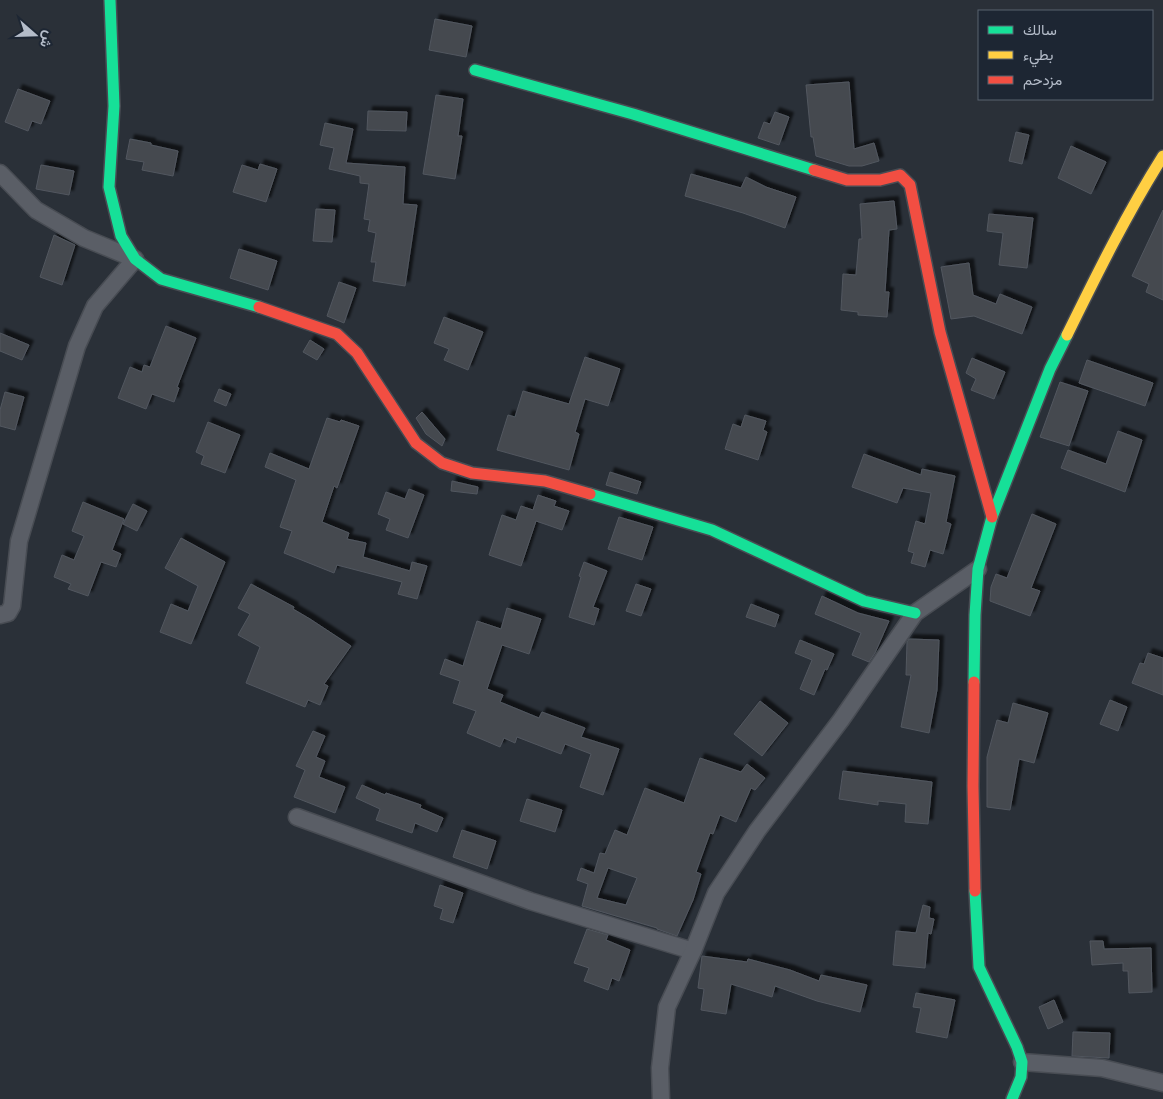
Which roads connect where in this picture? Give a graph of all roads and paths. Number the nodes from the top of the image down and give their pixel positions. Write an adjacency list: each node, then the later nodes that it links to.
1 (110, 0): 5 (street)
2 (475, 70): 6 (street)
3 (1163, 156): 6 (street)
4 (0, 173): 5 (street)
5 (135, 259): 8 (street); 9 (street)
6 (992, 517): 7 (street)
7 (978, 569): 8 (street); 12 (street)
8 (915, 613): 11 (street)
9 (0, 616)
10 (297, 816): 11 (street)
11 (693, 951): 14 (street)
12 (1022, 1062): 13 (street); 15 (street)
13 (1163, 1083)
14 (661, 1099)
15 (1012, 1099)

